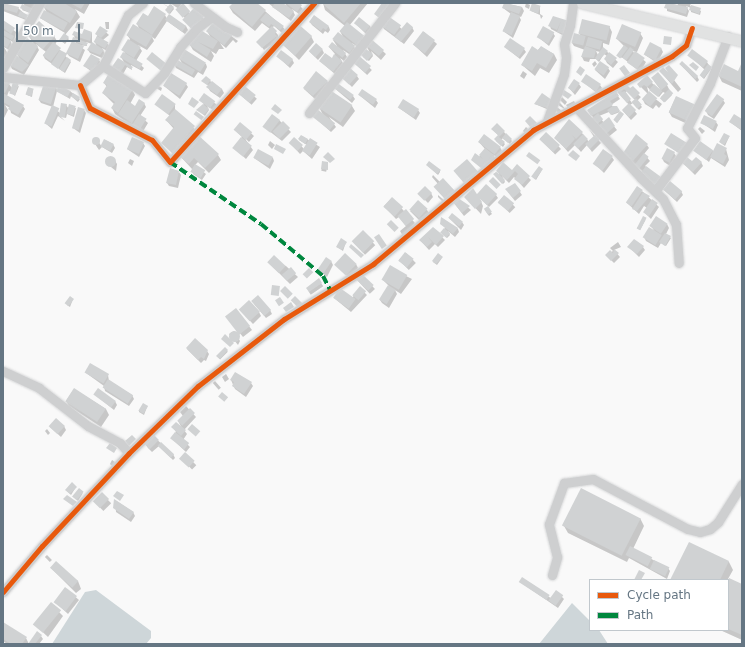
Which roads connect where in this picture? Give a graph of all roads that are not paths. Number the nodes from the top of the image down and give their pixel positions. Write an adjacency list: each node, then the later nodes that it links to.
1 (40, 3): 13 (street)
2 (143, 3): 14 (street)
3 (194, 3): 8 (street)
4 (314, 3): 16 (street)
5 (395, 3): 18 (street)
6 (573, 3): 19 (street)
7 (582, 3): 9 (main road)
8 (212, 17): 10 (street); 14 (street)
9 (692, 28): 11 (main road); 17 (street)
10 (237, 32)
11 (728, 36): 12 (main road); 20 (street)
12 (742, 41)
13 (4, 65)
14 (103, 66): 16 (street)
15 (3, 77): 16 (street)
16 (80, 85)
17 (576, 107): 19 (street); 20 (street)
18 (309, 113)
19 (547, 121): 23 (street)
20 (655, 191): 21 (street)
21 (679, 262)
22 (3, 371): 23 (street)
23 (129, 453): 26 (street)
24 (742, 484): 25 (street)
25 (552, 575)
26 (3, 592)

